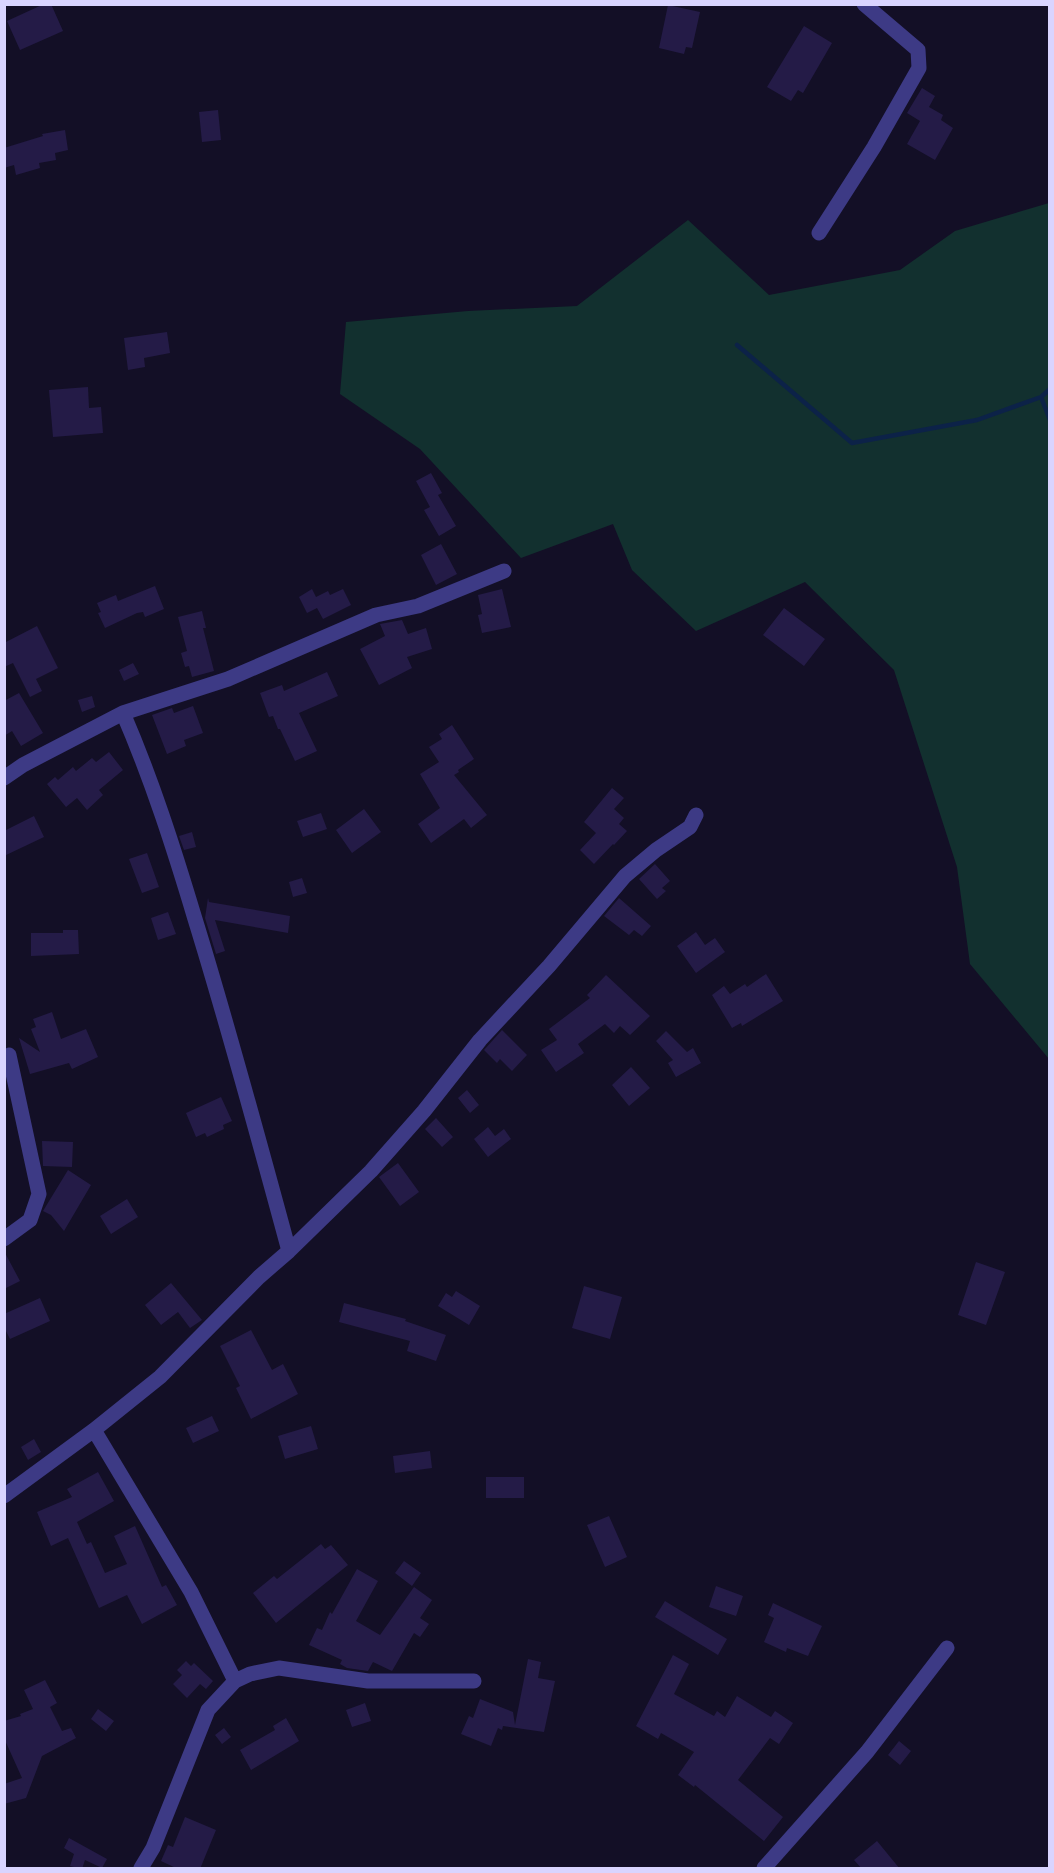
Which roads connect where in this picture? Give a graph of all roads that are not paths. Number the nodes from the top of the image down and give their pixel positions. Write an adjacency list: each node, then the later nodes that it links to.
1 (864, 4): 2 (street)
2 (819, 233)
3 (504, 571): 4 (street)
4 (123, 713): 5 (street); 9 (street)
5 (4, 778)
6 (696, 815): 9 (street)
7 (9, 1055): 8 (street)
8 (4, 1239)
9 (289, 1251): 10 (street)
10 (94, 1430): 11 (street); 13 (street)
11 (4, 1496)
12 (947, 1648): 16 (street)
13 (235, 1681): 14 (street); 15 (street)
14 (474, 1681)
15 (141, 1869)
16 (764, 1869)

